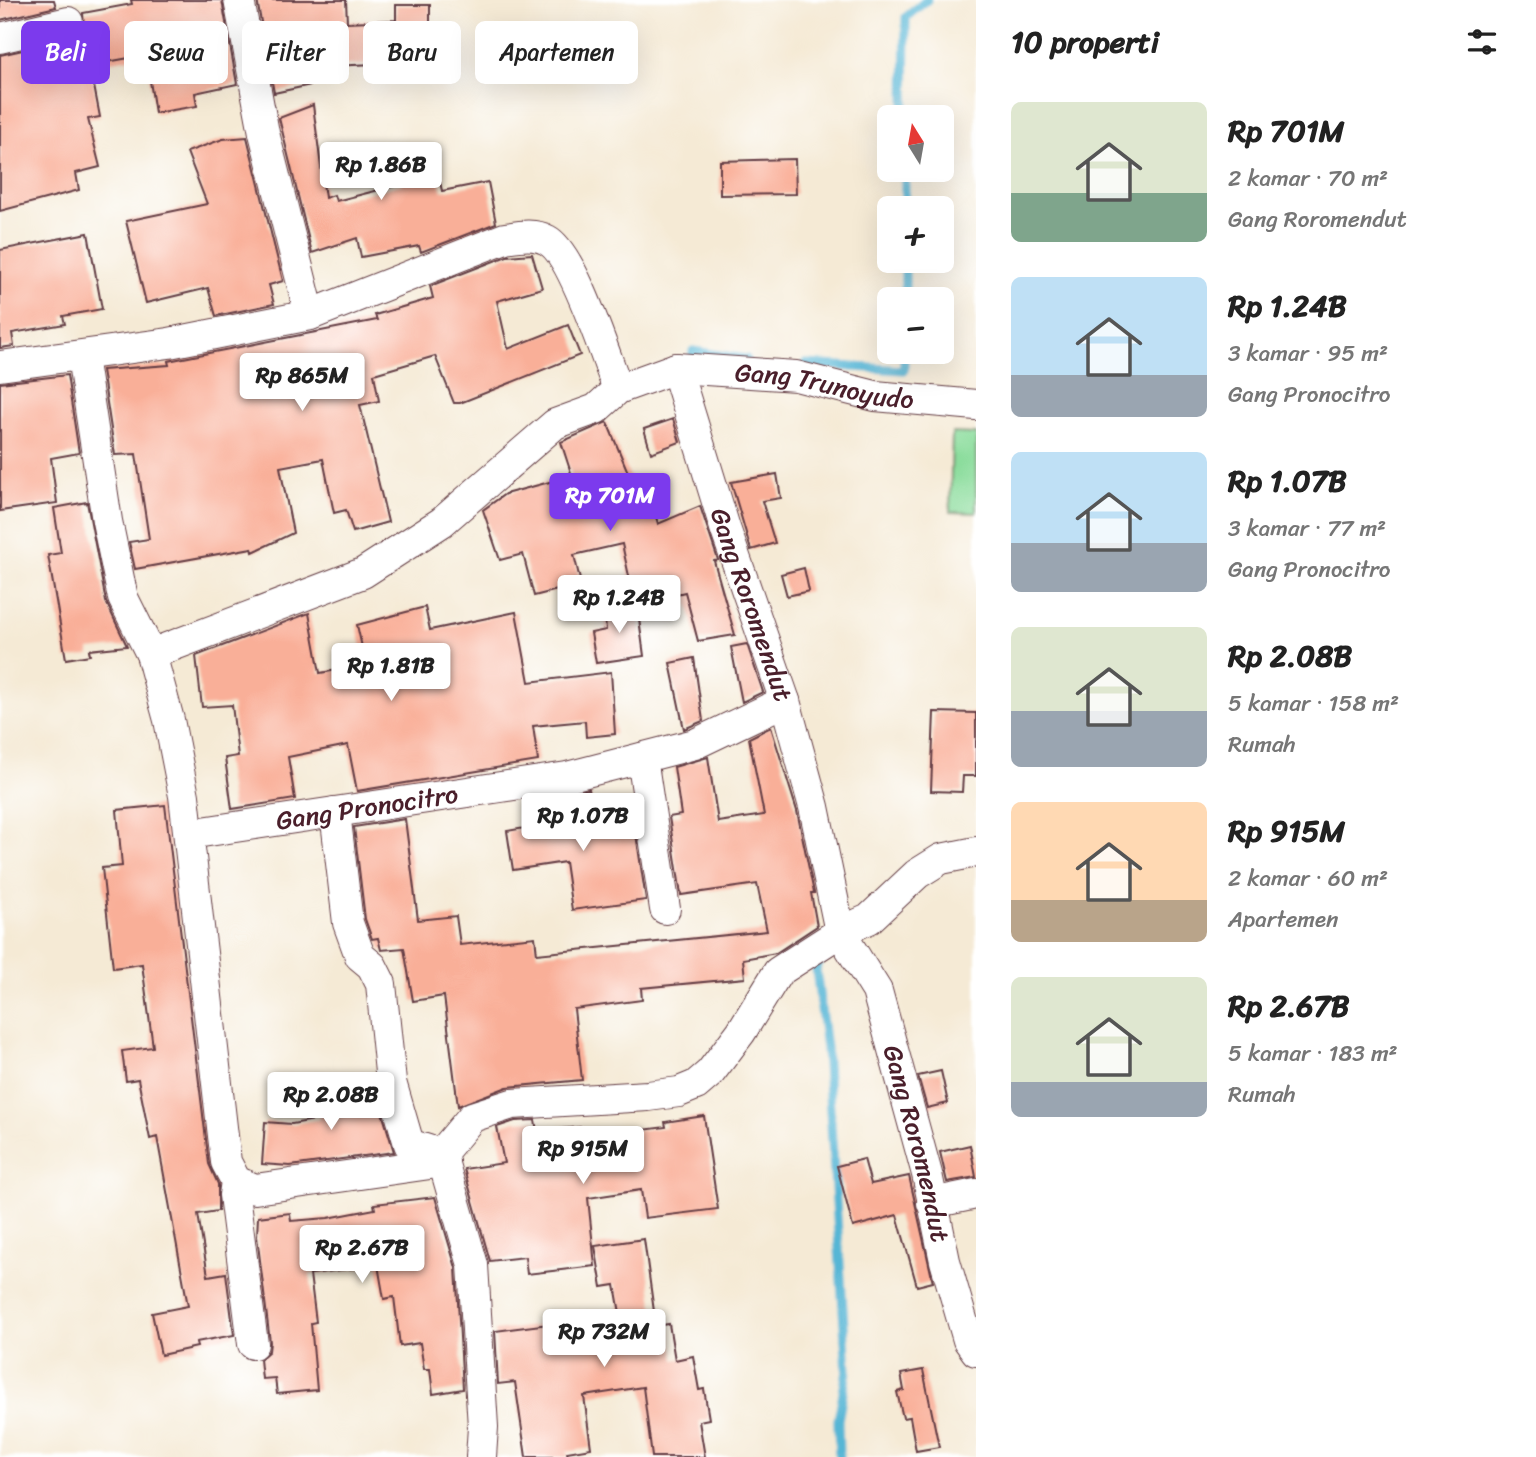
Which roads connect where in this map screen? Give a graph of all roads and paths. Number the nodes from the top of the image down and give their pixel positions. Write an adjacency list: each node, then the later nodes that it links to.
1 (239, 0): 4 (street)
2 (21, 33): 3 (street)
3 (0, 38)
4 (310, 315): 5 (street); 8 (street)
5 (82, 355): 6 (street); 10 (street)
6 (0, 366)
7 (676, 368): 8 (street); 9 (street, Gang Trunoyudo); 11 (street, Gang Roromendut)
8 (618, 389): 10 (street)
9 (976, 405)
10 (150, 654): 14 (street)
11 (785, 701): 12 (street, Gang Pronocitro); 17 (street, Gang Roromendut)
12 (642, 758): 13 (street, Gang Pronocitro); 16 (street)
13 (335, 812): 14 (street, Gang Pronocitro); 18 (street)
14 (189, 834): 19 (street)
15 (976, 852): 17 (street)
16 (665, 909)
17 (840, 932): 18 (street); 21 (street, Gang Roromendut)
18 (442, 1158): 19 (street); 24 (street)
19 (236, 1181): 22 (street)
20 (976, 1194): 21 (street)
21 (932, 1203): 23 (street, Gang Roromendut)
22 (253, 1344)
23 (972, 1345)
24 (481, 1457)

